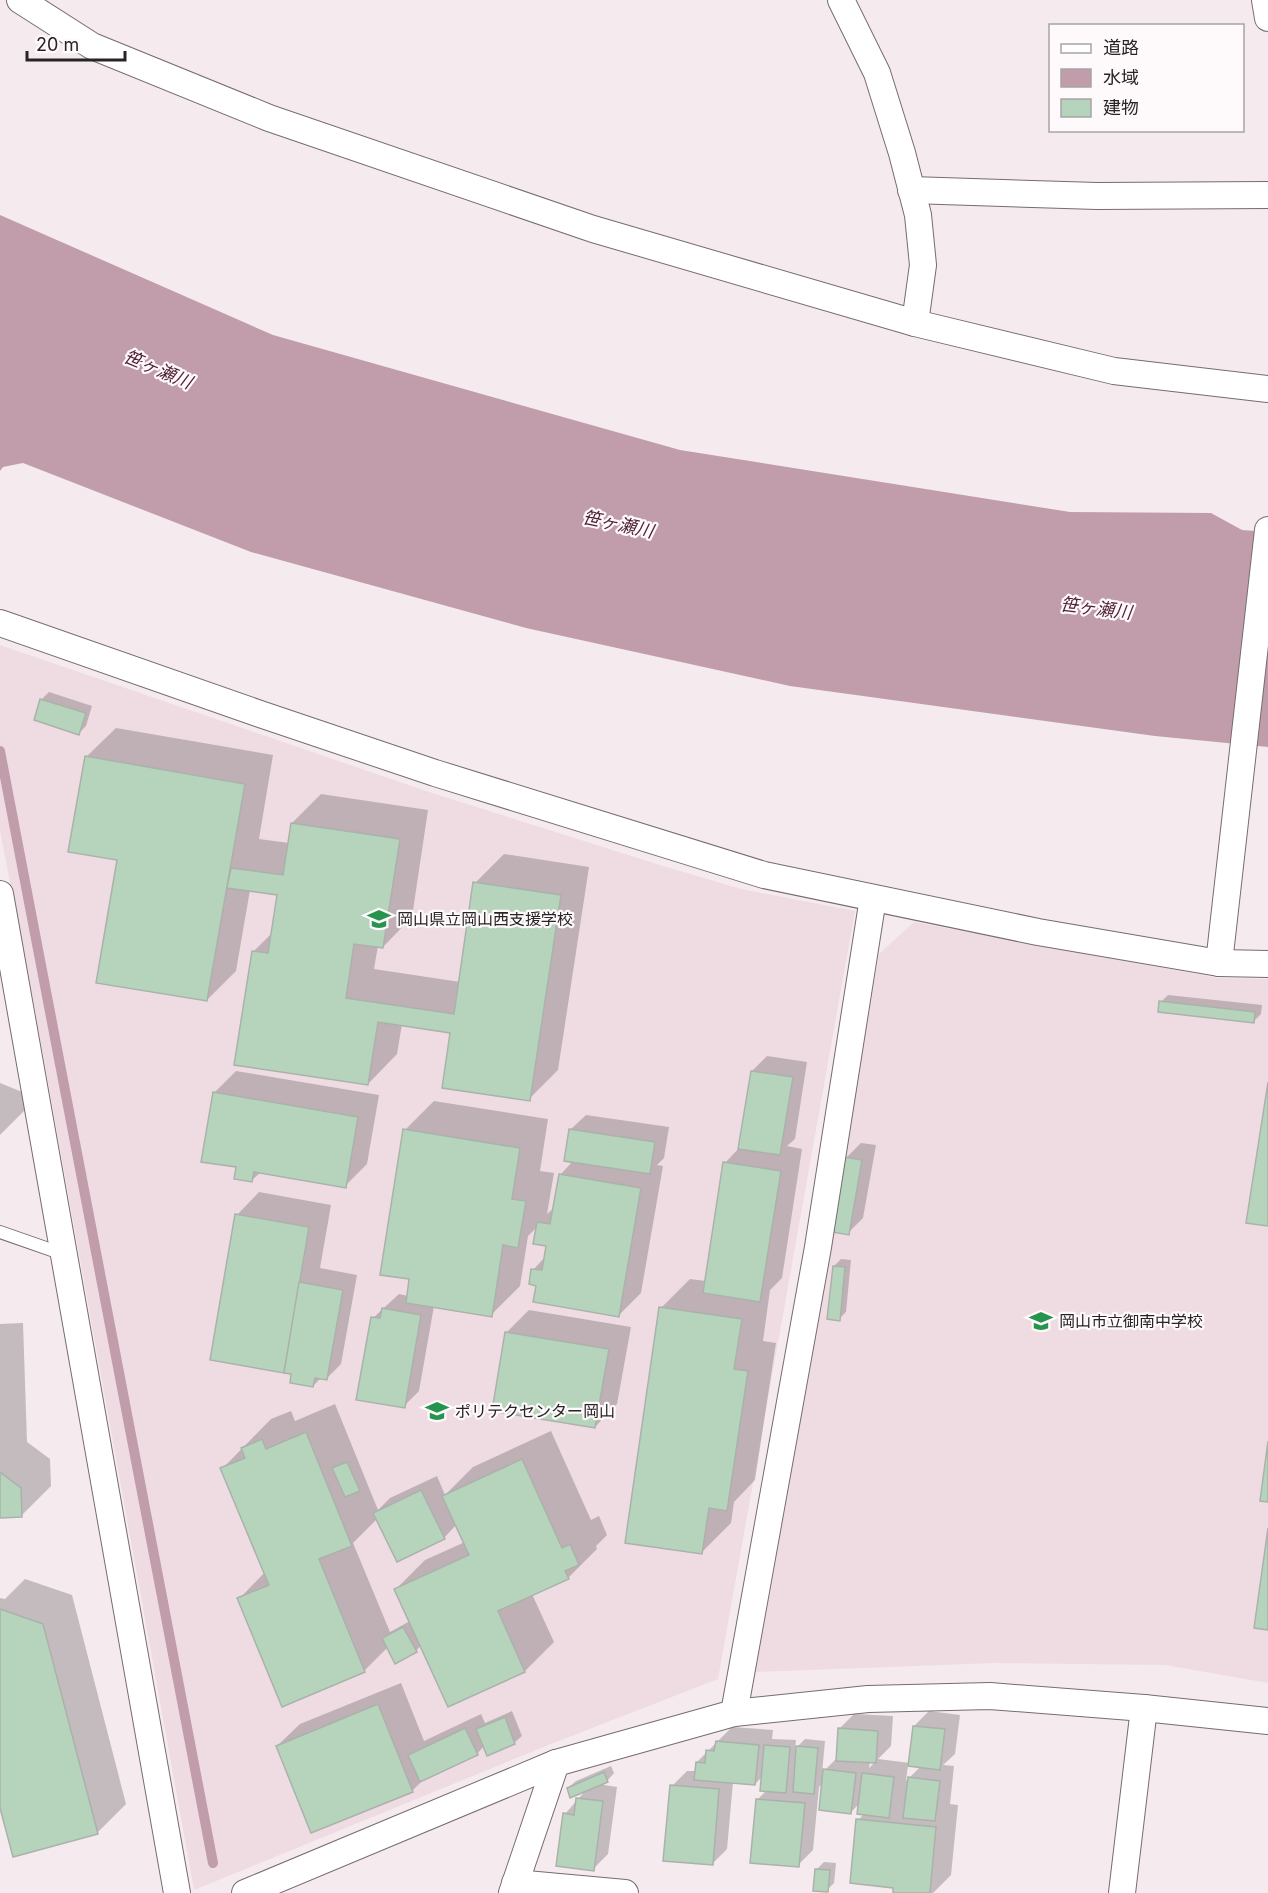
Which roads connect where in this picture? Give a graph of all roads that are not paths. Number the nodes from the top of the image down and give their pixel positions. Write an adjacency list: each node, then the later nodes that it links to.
1 (20, 0): 7 (street)
2 (841, 0): 5 (street)
3 (1265, 0): 4 (street)
4 (1268, 18)
5 (911, 190): 6 (street); 7 (street)
6 (1268, 195)
7 (915, 323): 8 (street)
8 (1268, 389)
9 (1268, 530): 13 (street)
10 (0, 623): 12 (street)
11 (0, 894): 15 (street)
12 (873, 898): 13 (street); 19 (street)
13 (1219, 963): 14 (street)
14 (1268, 964)
15 (8, 981): 17 (street)
16 (0, 1232): 17 (lane)
17 (64, 1254): 23 (street)
18 (1144, 1708): 19 (street); 20 (street); 26 (street)
19 (734, 1713): 21 (street)
20 (1268, 1721)
21 (556, 1763): 22 (street); 24 (street)
22 (514, 1888): 25 (street)
23 (177, 1893)
24 (245, 1893)
25 (626, 1893)
26 (1122, 1893)

